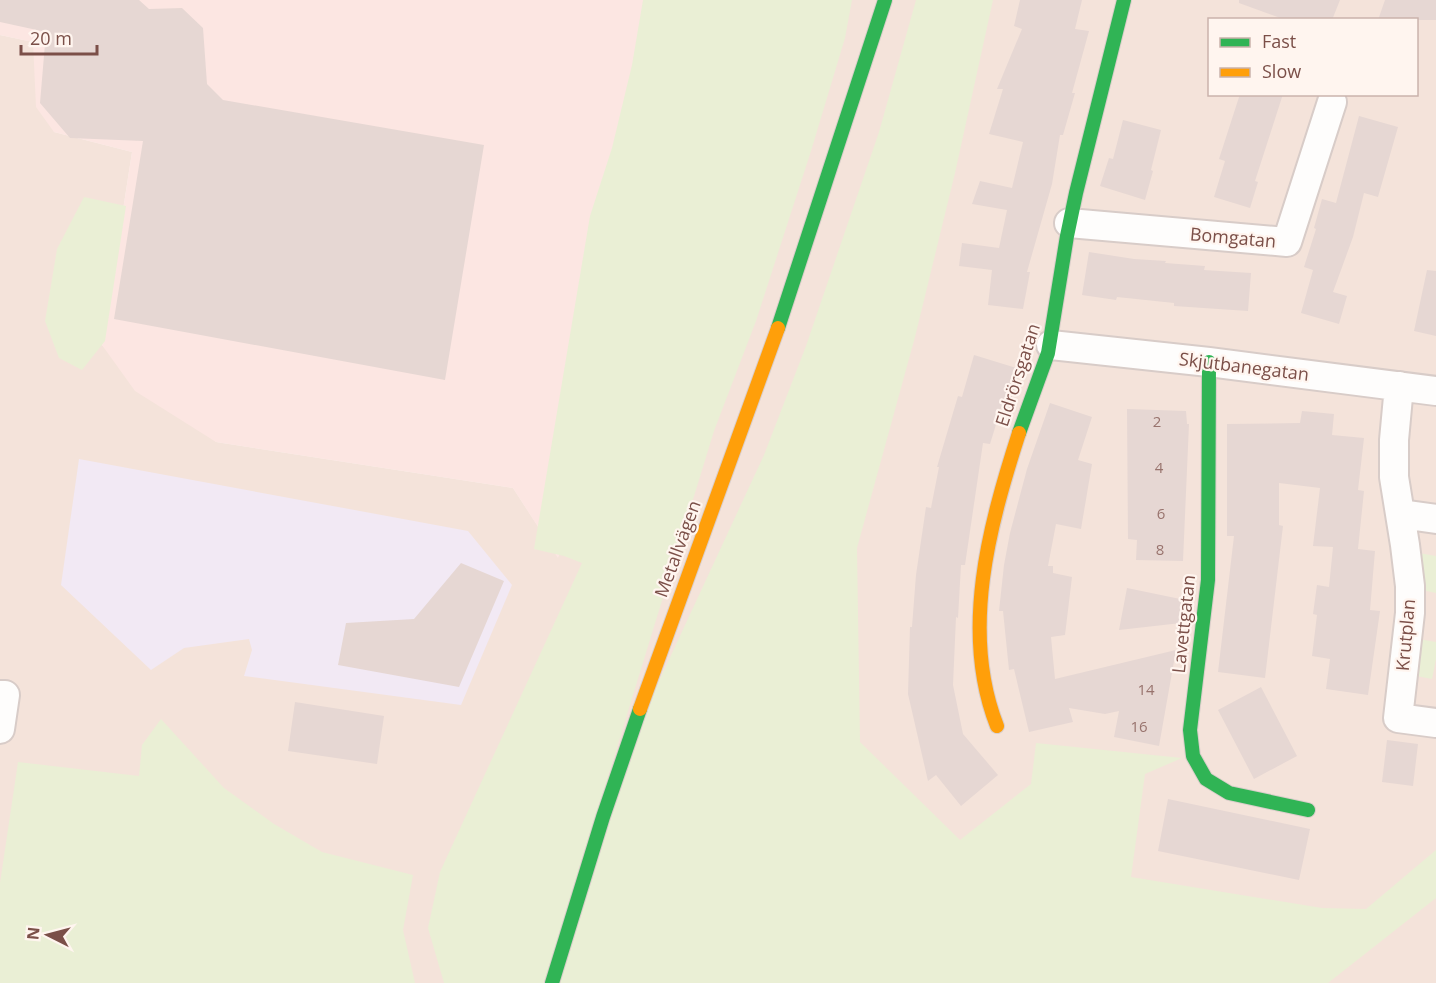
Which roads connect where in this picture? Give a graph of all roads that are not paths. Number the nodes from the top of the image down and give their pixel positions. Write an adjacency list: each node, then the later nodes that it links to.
1 (885, 0): 5 (street, Metallvägen)
2 (1124, 0): 6 (street, Eldrörsgatan)
3 (867, 12): 5 (street, Metallvägen)
4 (1332, 102): 6 (street, Bomgatan)
5 (843, 129): 18 (street, Metallvägen)
6 (1069, 223): 7 (street, Eldrörsgatan)
7 (1051, 345): 8 (street, Skjutbanegatan); 15 (street, Eldrörsgatan)
8 (1209, 362): 9 (street, Skjutbanegatan); 17 (street, Lavettgatan)
9 (1399, 386): 10 (street, Skjutbanegatan); 11 (street, Krutplan)
10 (1436, 391)
11 (1401, 514): 12 (street); 14 (street, Krutplan)
12 (1436, 519)
13 (2, 695): 16 (street)
14 (1436, 723)
15 (997, 726)
16 (0, 729)
17 (1308, 810)
18 (552, 983)

